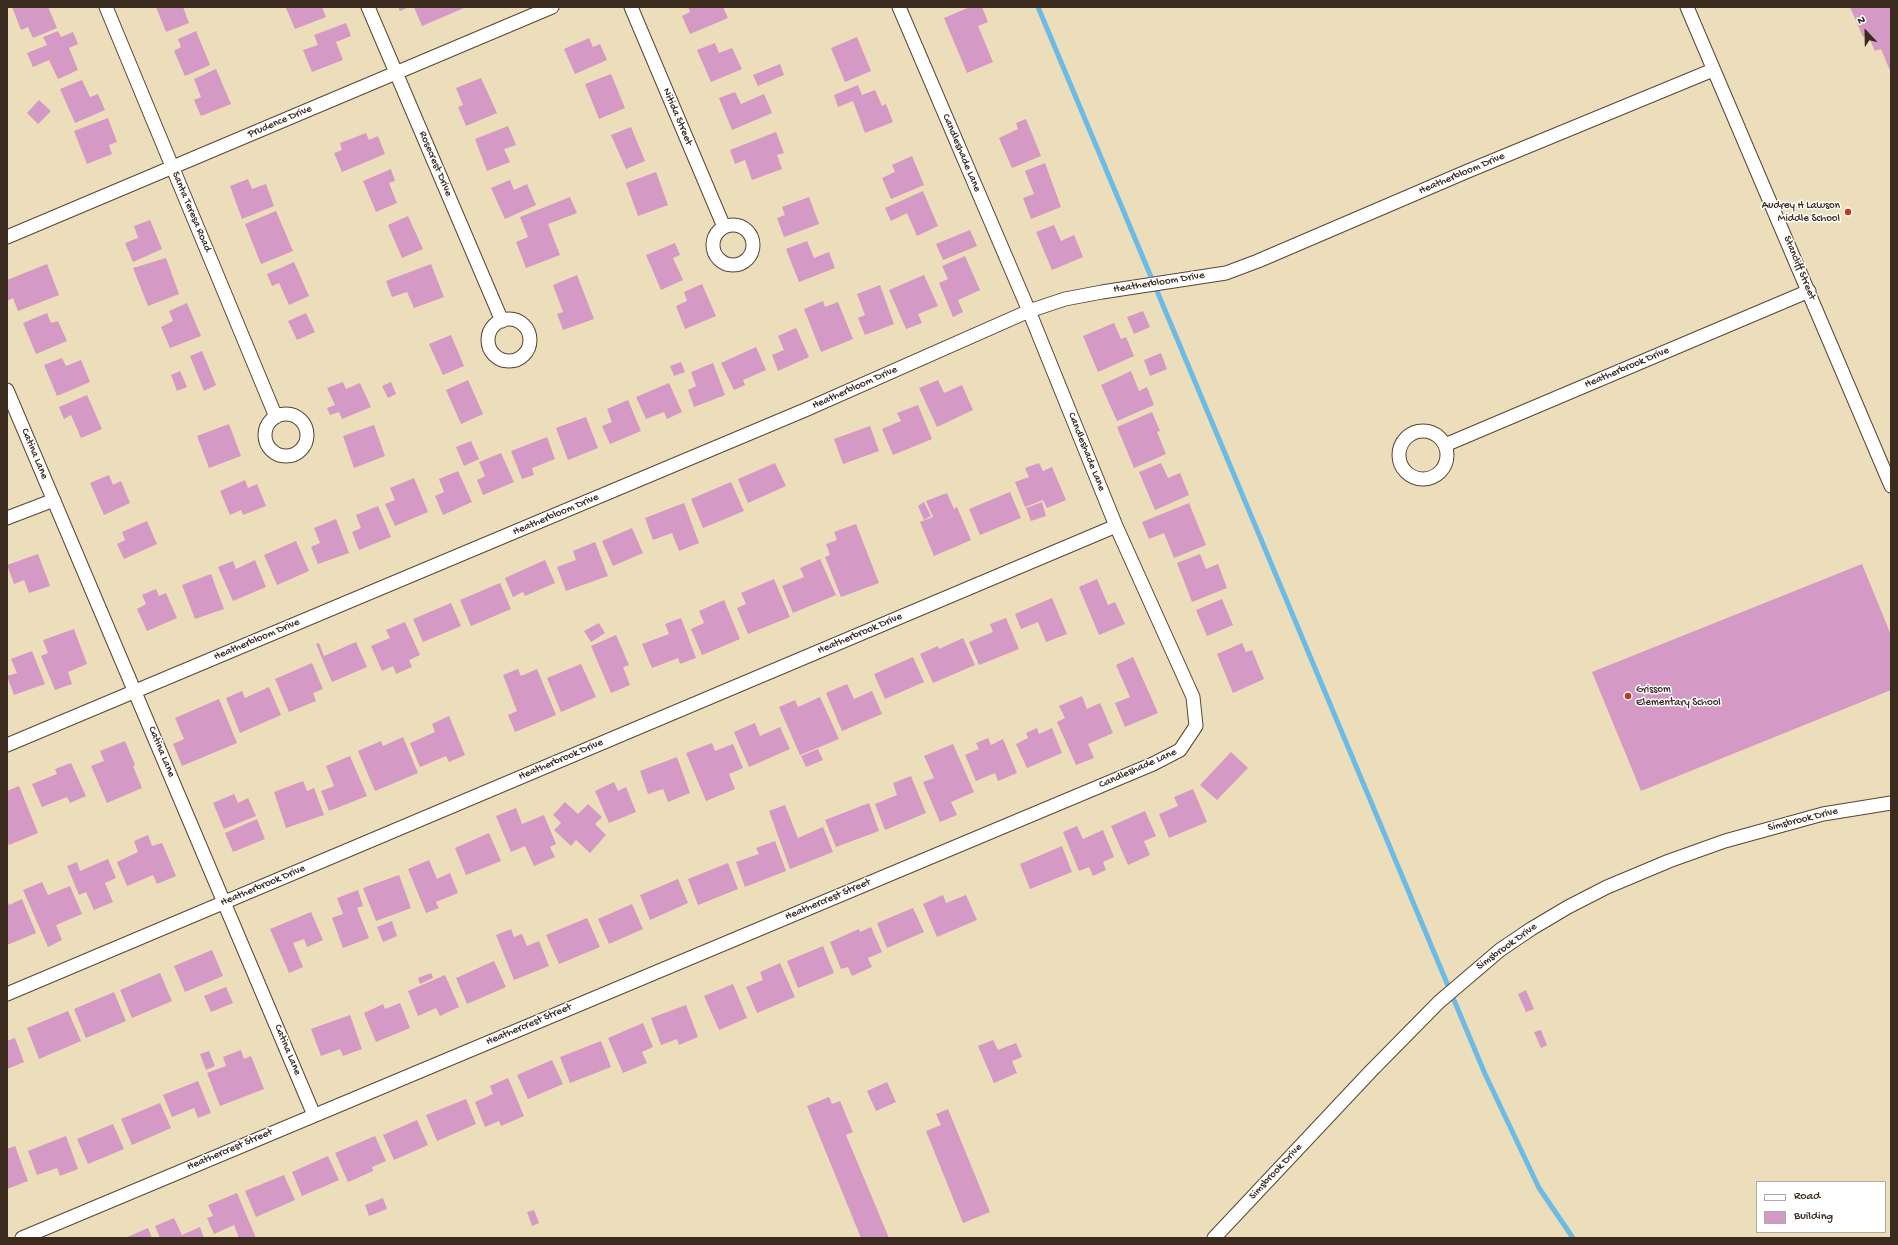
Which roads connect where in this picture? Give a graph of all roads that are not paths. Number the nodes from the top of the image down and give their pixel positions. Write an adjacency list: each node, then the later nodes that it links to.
1 (106, 7): 9 (street, Santa Teresa Road)
2 (368, 7): 8 (street, Rosecrest Drive)
3 (552, 7): 8 (street, Prudence Drive)
4 (631, 7): 10 (street, Nitida Street)
5 (899, 7): 13 (street, Candleshade Lane)
6 (1687, 7): 7 (street, Stancliff Street)
7 (1713, 70): 12 (street, Stancliff Street); 13 (street, Heatherbloom Drive)
8 (396, 73): 9 (street, Prudence Drive); 14 (street, Rosecrest Drive)
9 (173, 168): 11 (street, Prudence Drive); 16 (street, Santa Teresa Road)
10 (724, 227)
11 (7, 237)
12 (1810, 291): 17 (street, Heatherbrook Drive); 18 (street, Stancliff Street)
13 (1029, 311): 21 (street, Candleshade Lane); 22 (street, Heatherbloom Drive)
14 (502, 321)
15 (7, 390): 19 (street, Catina Lane)
16 (276, 417)
17 (1445, 445)
18 (1891, 486)
19 (54, 500): 20 (street); 22 (street, Catina Lane)
20 (7, 518)
21 (1116, 526): 25 (street, Candleshade Lane); 26 (street, Heatherbrook Drive)
22 (135, 692): 23 (street, Heatherbloom Drive); 26 (street, Catina Lane)
23 (7, 745)
24 (1891, 803): 30 (street, Simsbrook Drive)
25 (1036, 813): 28 (street, Heathercrest Street)
26 (224, 902): 27 (street, Heatherbrook Drive); 28 (street, Catina Lane)
27 (7, 994)
28 (314, 1115): 29 (street, Heathercrest Street)
29 (22, 1238)
30 (1214, 1238)

